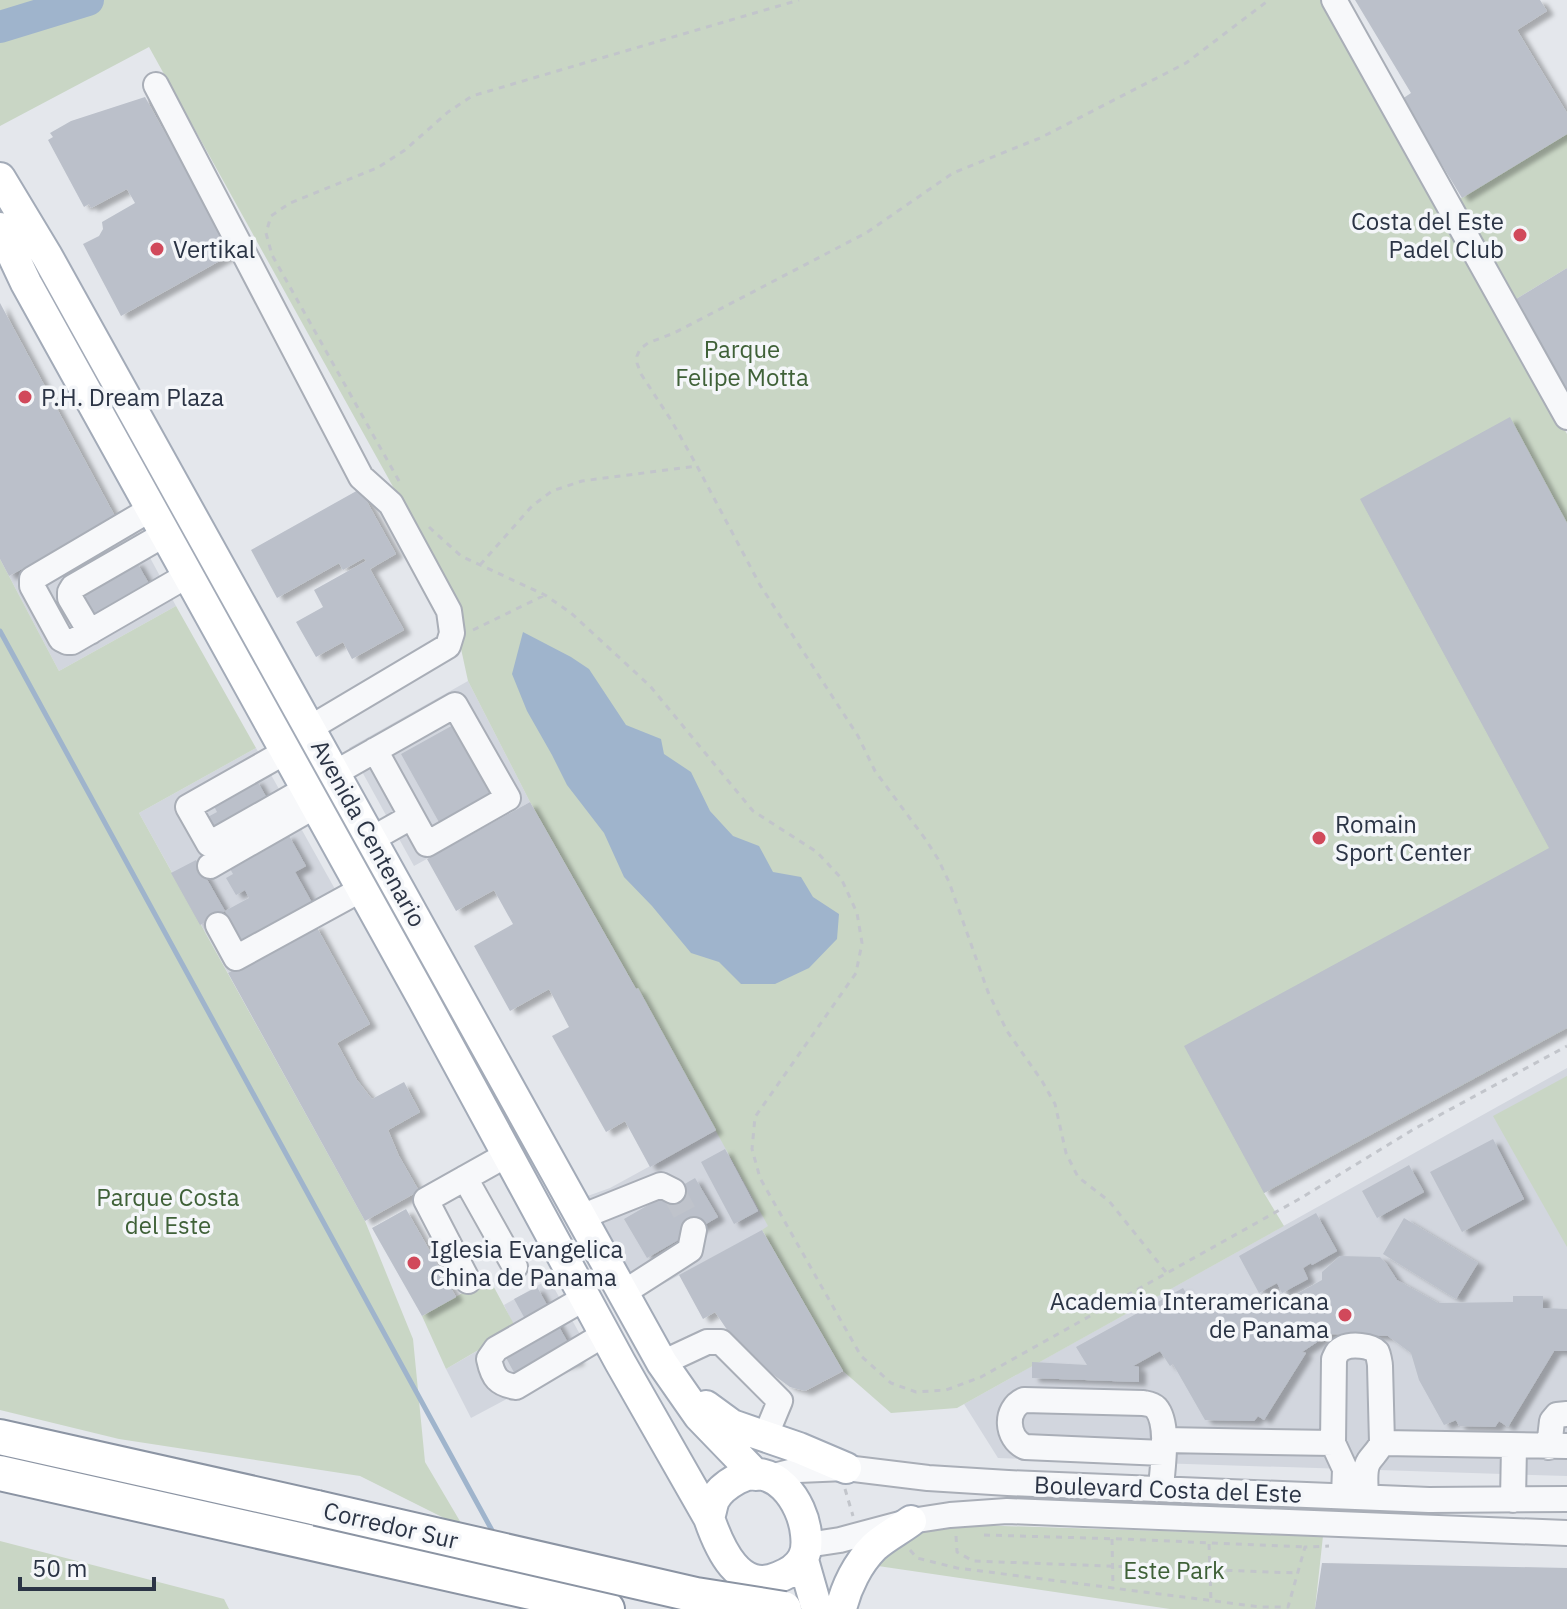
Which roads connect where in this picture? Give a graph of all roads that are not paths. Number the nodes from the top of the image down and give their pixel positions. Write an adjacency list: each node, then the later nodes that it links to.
1 (1334, 0): 5 (street)
2 (156, 85): 9 (street)
3 (0, 178): 9 (main road, Avenida Centenario)
4 (0, 228): 6 (main road, Avenida Centenario)
5 (1567, 417)
6 (158, 521): 7 (main road, Avenida Centenario); 8 (street); 8 (street)
7 (188, 575): 8 (street); 10 (main road, Avenida Centenario)
8 (90, 632)
9 (310, 728): 10 (main road); 12 (main road, Avenida Centenario)
10 (283, 747): 13 (main road, Avenida Centenario); 13 (street)
11 (375, 750): 12 (street); 14 (street); 14 (street)
12 (335, 773): 15 (main road, Avenida Centenario)
13 (311, 797): 16 (street); 17 (main road, Avenida Centenario)
14 (411, 817): 15 (street)
15 (372, 839): 19 (main road, Avenida Centenario)
16 (210, 866)
17 (362, 889): 18 (street); 20 (main road, Avenida Centenario)
18 (218, 925)
19 (534, 1131): 20 (main road); 23 (main road, Avenida Centenario)
20 (506, 1151): 21 (street); 28 (main road, Avenida Centenario)
21 (465, 1178): 26 (street); 27 (street)
22 (673, 1191): 23 (street)
23 (581, 1217): 25 (main road, Avenida Centenario)
24 (694, 1230): 29 (street)
25 (602, 1255): 28 (main road); 29 (main road, Avenida Centenario)
26 (515, 1267)
27 (468, 1281)
28 (578, 1285): 30 (main road, Avenida Centenario); 30 (street)
29 (623, 1293): 31 (main road, Avenida Centenario)
30 (605, 1334): 50 (main road, Avenida Centenario)
31 (666, 1370): 34 (main road); 34 (street); 42 (main road, Avenida Centenario)
32 (1567, 1414): 39 (street)
33 (0, 1437): 58 (highway, Corredor Sur, bridge)
34 (765, 1437): 40 (main road)
35 (1333, 1443): 36 (street); 37 (street); 46 (street)
36 (1382, 1443): 38 (street); 46 (street)
37 (1164, 1446): 37 (street); 44 (street)
38 (1514, 1446): 39 (street); 48 (street)
39 (1558, 1446)
40 (846, 1468): 42 (street, Boulevard Costa del Este); 43 (street, Boulevard Costa del Este)
41 (0, 1473): 56 (highway, Corredor Sur)
42 (763, 1476): 50 (main road); 54 (main road)
43 (1008, 1483): 44 (street, Boulevard Costa del Este); 49 (street)
44 (1161, 1489): 45 (street, Boulevard Costa del Este)
45 (1297, 1494): 46 (street, Boulevard Costa del Este); 51 (street)
46 (1355, 1496): 48 (street, Boulevard Costa del Este)
47 (1567, 1499): 48 (street, Boulevard Costa del Este)
48 (1513, 1500)
49 (1007, 1511): 51 (street, Boulevard Costa del Este); 53 (street, Boulevard Costa del Este)
50 (709, 1518): 55 (main road)
51 (1296, 1523): 52 (street, Boulevard Costa del Este)
52 (1567, 1533)
53 (909, 1534): 54 (street, Boulevard Costa del Este); 60 (main road)
54 (805, 1552): 55 (main road); 59 (main road)
55 (739, 1573): 57 (main road)
56 (607, 1609)
57 (759, 1609)
58 (784, 1609)
59 (817, 1609)
60 (841, 1609)

